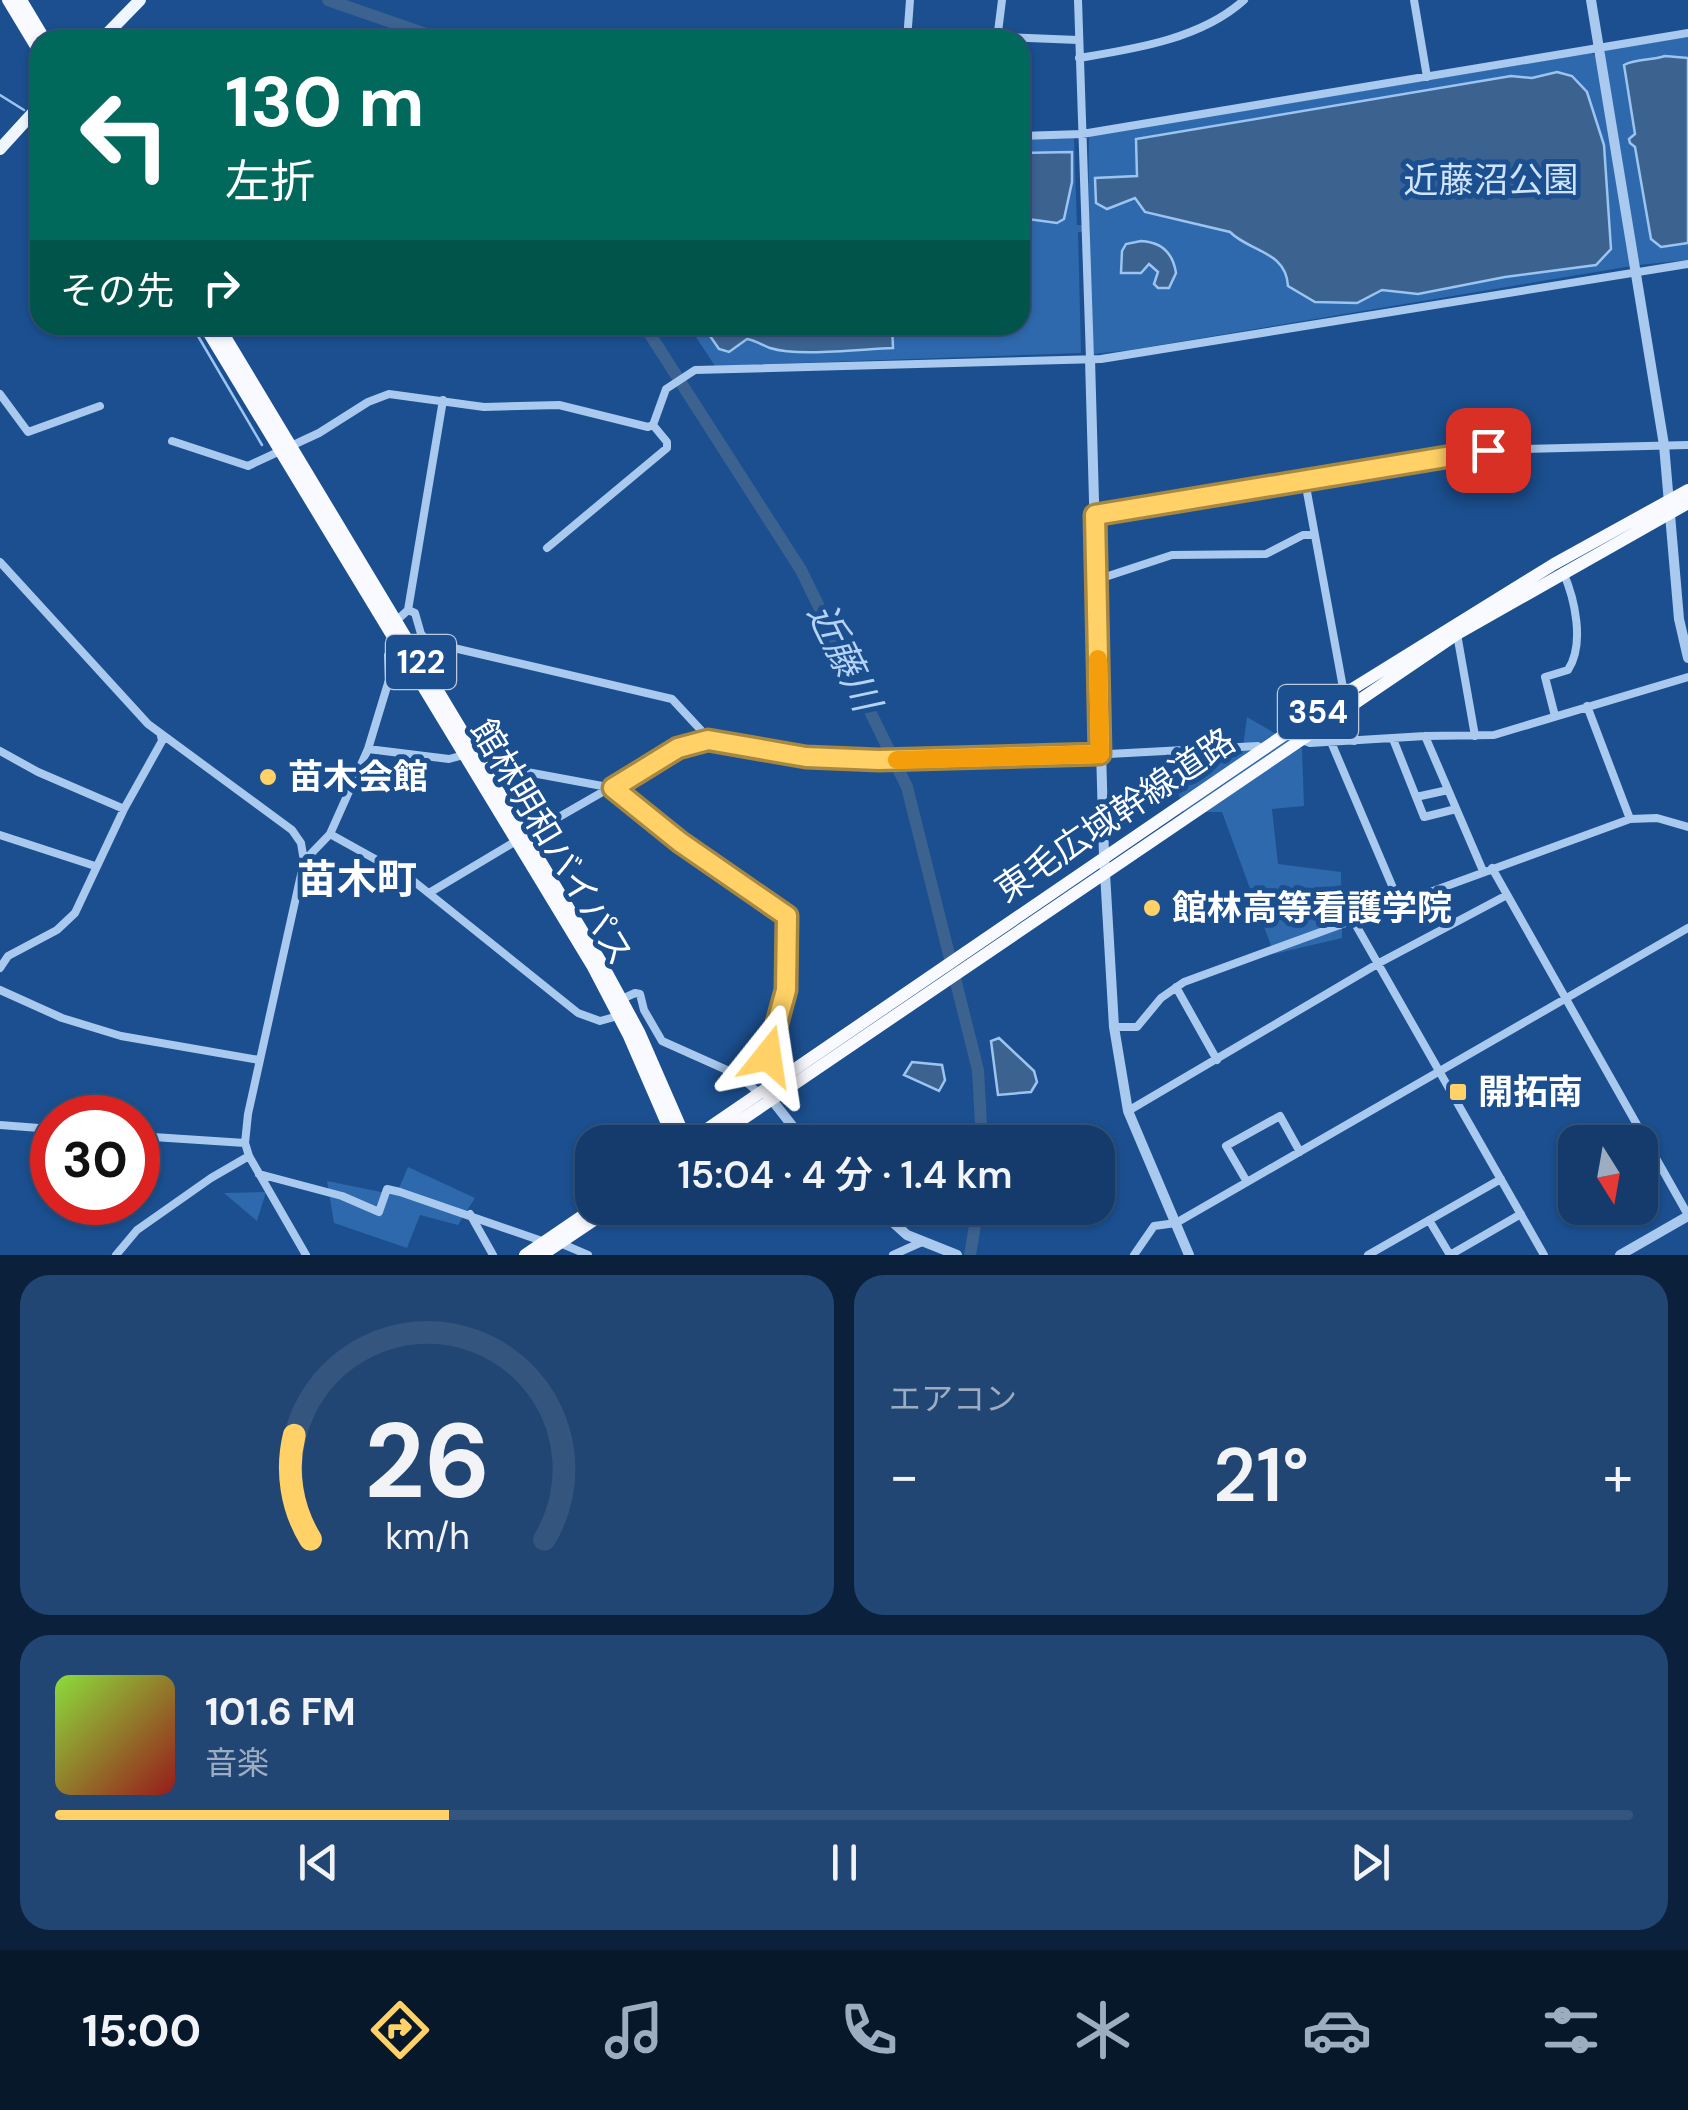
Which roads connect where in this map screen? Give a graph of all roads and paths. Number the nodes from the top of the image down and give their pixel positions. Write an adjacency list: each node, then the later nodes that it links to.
1 (8, 0): 15 (highway)
2 (21, 0): 10 (highway)
3 (140, 0): 11 (main road)
4 (910, 0): 12 (street)
5 (1002, 0): 13 (street)
6 (1078, 0): 17 (street)
7 (1244, 0): 19 (street)
8 (1414, 0): 20 (street)
9 (1591, 0): 18 (street)
10 (39, 30)
11 (111, 30)
12 (908, 30)
13 (998, 30)
14 (1688, 33): 18 (street)
15 (30, 36)
16 (1030, 38): 17 (street)
17 (1078, 40): 19 (street)
18 (1599, 49): 20 (street); 26 (street)
19 (1079, 58): 22 (street)
20 (1427, 77): 22 (street)
21 (30, 116): 24 (main road)
22 (1082, 134): 23 (street); 29 (street)
23 (1030, 136)
24 (0, 149)
25 (1688, 264): 26 (street)
26 (1636, 272): 29 (street); 35 (street)
27 (211, 335): 37 (highway, 館林明和バイパス / 122)
28 (224, 335): 37 (highway, 館林明和バイパス / 122)
29 (1090, 359): 33 (street); 42 (street)
30 (0, 394): 32 (street)
31 (443, 400): 33 (street); 37 (street); 48 (street)
32 (100, 406)
33 (654, 426): 44 (street)
34 (172, 441): 37 (street)
35 (1664, 445): 36 (street); 38 (street); 41 (street)
36 (1688, 445)
37 (286, 448): 49 (highway, 館林明和バイパス / 122); 51 (highway, 館林明和バイパス / 122)
38 (1305, 481): 42 (street); 43 (street)
39 (1688, 490): 41 (highway, 東毛広域幹線道路 / 354)
40 (1688, 503): 41 (highway, 東毛広域幹線道路 / 354)
41 (1672, 505): 46 (highway, 東毛広域幹線道路 / 354); 52 (street); 54 (highway, 東毛広域幹線道路 / 354)
42 (1095, 515): 47 (street)
43 (1315, 535): 47 (street); 54 (street)
44 (546, 548)
45 (0, 562): 57 (street)
46 (1563, 572): 50 (highway, 東毛広域幹線道路 / 354); 56 (street)
47 (1096, 580): 69 (street)
48 (408, 610): 49 (street); 62 (street)
49 (396, 622): 68 (highway, 館林明和バイパス / 122)
50 (1457, 634): 54 (highway, 東毛広域幹線道路 / 354); 59 (street)
51 (398, 644): 65 (street); 68 (highway, 館林明和バイパス / 122)
52 (1688, 658)
53 (1688, 678): 55 (street)
54 (1346, 700): 60 (highway, 東毛広域幹線道路 / 354); 63 (street); 66 (highway, 東毛広域幹線道路 / 354)
55 (1588, 706): 56 (street); 75 (street)
56 (1556, 716): 59 (street)
57 (161, 736): 73 (street); 79 (street)
58 (1425, 736): 59 (street); 61 (street); 71 (street)
59 (1475, 736)
60 (1300, 738): 64 (street); 86 (highway, 東毛広域幹線道路 / 354)
61 (1394, 739): 63 (street); 72 (street)
62 (708, 740): 69 (street); 70 (street)
63 (1354, 741): 64 (street)
64 (1330, 742): 89 (street)
65 (368, 749): 68 (street); 78 (street)
66 (1264, 750): 69 (street); 82 (highway, 東毛広域幹線道路 / 354)
67 (0, 751): 73 (street)
68 (470, 754): 70 (street); 80 (highway, 館林明和バイパス / 122)
69 (1100, 754): 82 (street)
70 (613, 788): 80 (street); 104 (street)
71 (1448, 790): 72 (street); 74 (street)
72 (1416, 796): 74 (street)
73 (124, 809): 84 (street)
74 (1456, 809): 85 (street)
75 (1630, 819): 76 (street); 85 (street)
76 (1688, 826)
77 (0, 834): 84 (street)
78 (330, 834): 81 (street); 87 (street)
79 (299, 838): 81 (street); 83 (street)
80 (521, 838): 87 (street); 97 (highway, 館林明和バイパス / 122); 99 (highway, 館林明和バイパス / 122)
81 (315, 848): 83 (street)
82 (1104, 856): 86 (street); 92 (highway, 東毛広域幹線道路 / 354)
83 (304, 862): 101 (street)
84 (95, 866): 94 (street)
85 (1488, 869): 88 (street); 89 (street)
86 (1105, 872): 92 (highway, 東毛広域幹線道路 / 354); 100 (street)
87 (429, 894): 99 (street)
88 (1508, 895): 93 (street); 98 (street)
89 (1398, 902): 90 (street)
90 (1353, 920): 93 (street); 95 (street)
91 (1688, 928): 98 (street)
92 (964, 961): 105 (highway, 東毛広域幹線道路 / 354)
93 (1379, 963): 102 (street); 103 (street)
94 (0, 968)
95 (1176, 987): 100 (street); 102 (street)
96 (0, 990): 101 (street)
97 (622, 999): 104 (street); 109 (highway, 館林明和バイパス / 122)
98 (1564, 999): 103 (street); 123 (street)
99 (619, 1016): 108 (highway, 館林明和バイパス / 122)
100 (1114, 1028): 106 (street)
101 (259, 1060): 115 (street)
102 (1217, 1060): 106 (street)
103 (1440, 1072): 116 (street); 119 (street)
104 (738, 1076): 105 (street)
105 (766, 1097): 110 (highway, 東毛広域幹線道路 / 354); 111 (highway, 東毛広域幹線道路 / 354); 112 (street)
106 (1128, 1111): 126 (street)
107 (0, 1125): 113 (street)
108 (667, 1125)
109 (680, 1125)
110 (717, 1125)
111 (731, 1125)
112 (788, 1125)
113 (30, 1128)
114 (160, 1137): 115 (street)
115 (245, 1143): 117 (street)
116 (1300, 1152): 120 (street); 120 (street)
117 (249, 1156): 118 (street); 132 (street)
118 (259, 1174): 121 (street); 133 (street)
119 (1501, 1179): 122 (street); 124 (street)
120 (1247, 1182): 126 (street)
121 (470, 1214): 131 (street); 134 (street)
122 (1521, 1214): 124 (street); 142 (street)
123 (1688, 1215): 143 (street)
124 (1429, 1220): 141 (street)
125 (575, 1223): 131 (highway)
126 (1176, 1224): 139 (street); 140 (street)
127 (586, 1225): 129 (highway)
128 (894, 1225): 130 (street)
129 (560, 1242): 131 (highway); 136 (street)
130 (922, 1242): 137 (street); 138 (street)
131 (544, 1248): 135 (highway)
132 (116, 1255)
133 (306, 1255)
134 (493, 1255)
135 (525, 1255)
136 (588, 1255)
137 (893, 1255)
138 (957, 1255)
139 (1134, 1255)
140 (1190, 1255)
141 (1368, 1255)
142 (1544, 1255)
143 (1620, 1255)

